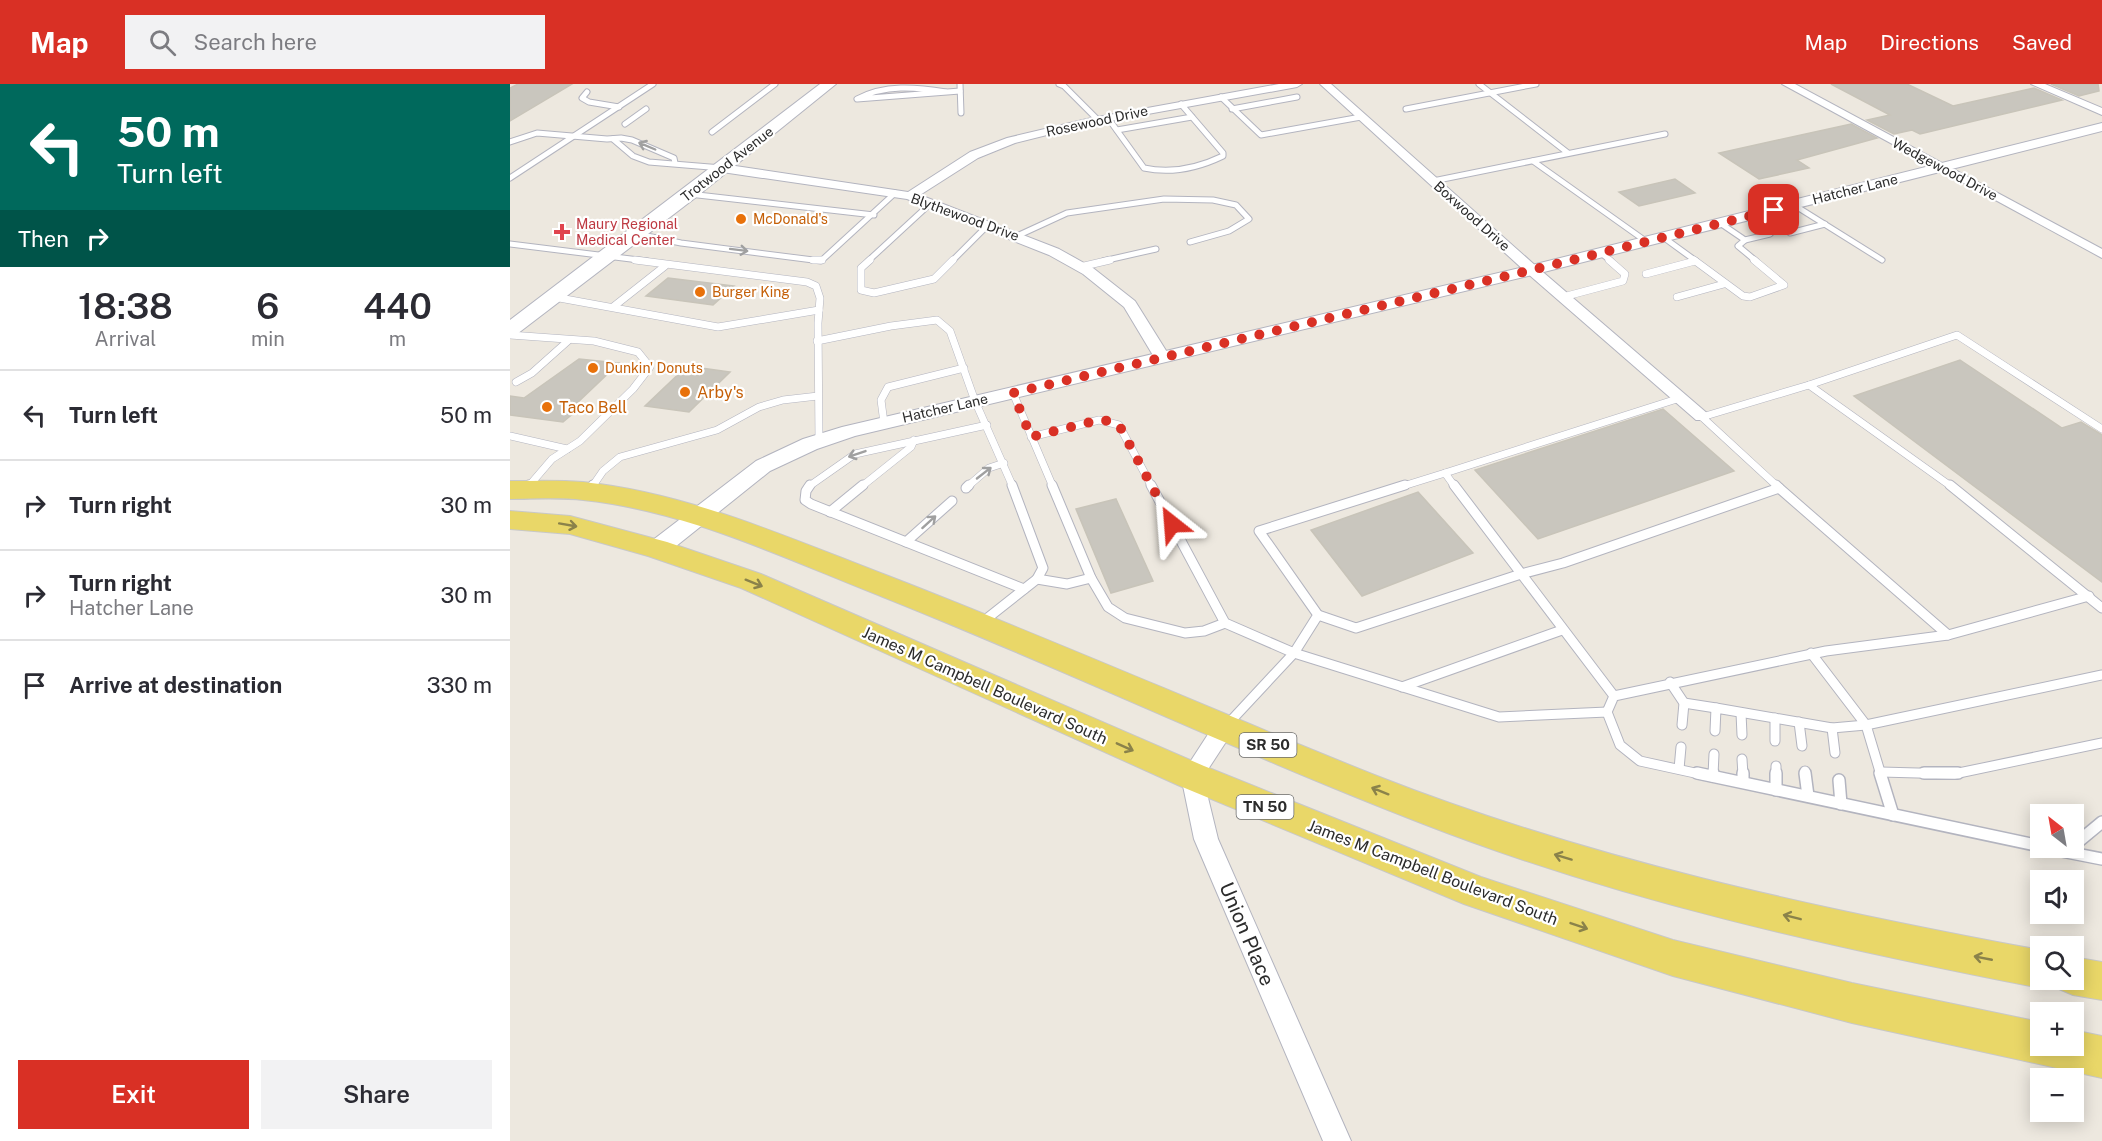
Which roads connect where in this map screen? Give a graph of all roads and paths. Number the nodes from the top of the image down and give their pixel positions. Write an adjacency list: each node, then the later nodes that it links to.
1 (653, 84): 20 (lane)
2 (775, 84): 32 (lane)
3 (829, 84): 41 (main road, Trotwood Avenue)
4 (960, 84): 13 (lane)
5 (1059, 84): 28 (lane)
6 (1209, 84): 17 (street)
7 (1297, 84): 17 (street, Rosewood Drive)
8 (1325, 84): 27 (street, Boxwood Drive)
9 (1479, 84): 16 (lane)
10 (1536, 84): 16 (lane)
11 (1786, 84): 40 (street, Wedgewood Drive)
12 (2036, 84): 24 (street)
13 (960, 91): 15 (lane); 25 (lane)
14 (587, 92): 20 (lane)
15 (946, 92): 15 (lane)
16 (1491, 93): 23 (lane); 37 (lane)
17 (1219, 97): 19 (street, Rosewood Drive); 22 (lane)
18 (1297, 97): 22 (lane)
19 (1181, 104): 26 (lane); 28 (street, Rosewood Drive)
20 (619, 107): 34 (lane)
21 (646, 109): 29 (lane)
22 (1232, 109): 27 (lane)
23 (1406, 109)
24 (2102, 112)
25 (961, 113)
26 (1192, 117): 31 (lane); 31 (lane)
27 (1361, 117): 43 (street, Boxwood Drive)
28 (1103, 119): 31 (lane); 46 (street, Rosewood Drive)
29 (625, 124)
30 (2102, 128): 40 (street, Hatcher Lane)
31 (1117, 130)
32 (712, 132)
33 (1665, 134): 37 (lane)
34 (578, 135): 35 (lane); 36 (lane); 42 (lane)
35 (614, 139): 39 (lane, one-way to 35); 39 (lane)
36 (510, 142)
37 (1568, 153): 38 (lane)
38 (1533, 161): 43 (lane); 57 (lane)
39 (675, 163): 41 (lane)
40 (1943, 167): 48 (street, Hatcher Lane); 63 (street, Wedgewood Drive)
41 (722, 168): 44 (street, Blythewood Drive); 45 (main road, Trotwood Avenue)
42 (510, 178)
43 (1433, 181): 69 (street, Boxwood Drive)
44 (896, 193): 46 (street, Blythewood Drive); 49 (lane)
45 (689, 194): 49 (lane); 55 (main road, Trotwood Avenue)
46 (910, 196): 47 (street, Blythewood Drive)
47 (931, 204): 53 (street, Blythewood Drive); 53 (lane)
48 (1794, 205): 50 (street, Hatcher Lane); 52 (lane)
49 (874, 214): 55 (lane, one-way to 49)
50 (1754, 214): 51 (street, Hatcher Lane); 58 (lane)
51 (1720, 223): 57 (street, Hatcher Lane); 58 (lane)
52 (1825, 224): 54 (lane); 65 (lane)
53 (988, 225): 56 (street, Blythewood Drive)
54 (1790, 233)
55 (637, 234): 64 (main road, Trotwood Avenue)
56 (1017, 236): 59 (lane); 68 (street, Blythewood Drive)
57 (1655, 239): 62 (street, Hatcher Lane); 66 (lane)
58 (1744, 240): 71 (lane)
59 (1190, 242)
60 (510, 244): 64 (lane)
61 (1156, 249): 68 (lane)
62 (1601, 253): 69 (street, Hatcher Lane); 73 (lane)
63 (2102, 254)
64 (607, 256): 67 (lane); 72 (main road, Trotwood Avenue)
65 (1881, 260)
66 (1695, 261): 70 (lane); 71 (lane)
67 (665, 266): 75 (lane); 76 (lane)
68 (1080, 267): 80 (street, Blythewood Drive)
69 (1532, 270): 73 (street, Boxwood Drive); 80 (street, Hatcher Lane)
70 (1646, 274)
71 (1724, 284): 74 (lane)
72 (554, 297): 75 (lane); 77 (main road, Trotwood Avenue)
73 (1563, 297): 86 (street, Boxwood Drive)
74 (1677, 297)
75 (614, 307): 76 (lane)
76 (819, 310): 79 (lane)
77 (510, 333): 78 (lane)
78 (569, 340): 82 (lane); 96 (lane)
79 (818, 341): 81 (lane); 85 (lane)
80 (1162, 357): 84 (street, Hatcher Lane)
81 (964, 368): 87 (lane); 89 (lane)
82 (512, 383)
83 (1809, 385): 88 (lane); 91 (lane); 113 (lane)
84 (1013, 393): 87 (street, Hatcher Lane); 93 (lane)
85 (818, 396): 95 (lane); 102 (lane)
86 (1680, 398): 88 (street, Boxwood Drive); 98 (lane)
87 (975, 401): 89 (street, Hatcher Lane); 90 (lane)
88 (1702, 417): 100 (lane)
89 (884, 423): 95 (street, Hatcher Lane)
90 (987, 425): 94 (lane); 97 (lane)
91 (2102, 429)
92 (510, 436): 96 (lane)
93 (1031, 437): 110 (lane); 116 (lane)
94 (914, 440): 104 (lane); 104 (lane, one-way to 104)
95 (819, 442): 105 (street, Hatcher Lane)
96 (567, 449): 101 (lane)
97 (1004, 463): 99 (lane, one-way to 97); 111 (lane)
98 (1445, 473): 109 (lane); 115 (lane)
99 (966, 488)
100 (1779, 488): 109 (lane); 119 (lane)
101 (518, 490): 102 (main road, SR 50)
102 (588, 492): 105 (main road, SR 50)
103 (952, 501): 107 (lane, one-way to 103)
104 (830, 512): 107 (lane)
105 (702, 516): 108 (street, Hatcher Lane); 117 (main road, SR 50)
106 (510, 520): 108 (main road, James M Campbell Boulevard South / TN 50, one-way to 108)
107 (906, 542): 112 (lane)
108 (657, 549): 149 (main road, James M Campbell Boulevard South / TN 50, one-way to 149)
109 (1521, 574): 115 (lane); 118 (lane)
110 (1090, 578): 111 (lane); 116 (lane)
111 (1037, 579): 112 (lane)
112 (1024, 589): 117 (lane)
113 (2090, 596): 114 (lane); 119 (lane)
114 (2102, 608)
115 (1318, 615): 120 (lane)
116 (1225, 623): 120 (lane)
117 (980, 624): 134 (main road, SR 50)
118 (1562, 630): 124 (lane); 125 (lane)
119 (1948, 635): 121 (lane)
120 (1294, 653): 124 (lane); 134 (lane)
121 (1811, 653): 123 (lane); 133 (lane)
122 (2102, 675): 133 (lane)
123 (1670, 682): 125 (lane); 126 (lane)
124 (1402, 687): 128 (lane)
125 (1614, 696): 128 (lane)
126 (1684, 703): 127 (lane); 132 (lane)
127 (1716, 708): 129 (lane); 136 (lane)
128 (1607, 712): 146 (lane)
129 (1741, 713): 130 (lane); 137 (lane)
130 (1775, 718): 131 (lane); 138 (lane)
131 (1799, 722): 135 (lane); 140 (lane)
132 (1682, 724)
133 (1866, 725): 135 (lane); 148 (lane)
134 (1224, 728): 149 (street); 162 (main road, SR 50, one-way to 134)
135 (1832, 728): 142 (lane)
136 (1715, 731)
137 (1742, 735)
138 (1775, 741)
139 (2102, 743): 148 (lane)
140 (1802, 746)
141 (1681, 747): 146 (lane)
142 (1835, 753)
143 (1714, 754): 150 (lane)
144 (1742, 759): 152 (lane)
145 (1776, 766): 153 (lane)
146 (1679, 769): 150 (lane)
147 (1805, 771): 154 (lane)
148 (1881, 772): 156 (lane)
149 (1192, 776): 165 (main road, James M Campbell Boulevard South / TN 50, one-way to 165); 168 (street, Union Place)
150 (1713, 776): 152 (lane)
151 (1839, 780): 155 (lane)
152 (1743, 782): 153 (lane)
153 (1776, 790): 154 (lane)
154 (1808, 796): 155 (lane)
155 (1841, 804): 156 (lane)
156 (1893, 815): 159 (lane)
157 (2102, 822): 158 (lane)
158 (2084, 837)
159 (2030, 844)
160 (2084, 853): 161 (lane)
161 (2102, 859)
162 (2030, 967)
163 (2084, 978): 164 (main road)
164 (2102, 981)
165 (2030, 1041)
166 (2084, 1053): 167 (main road)
167 (2102, 1057)
168 (1337, 1141)

